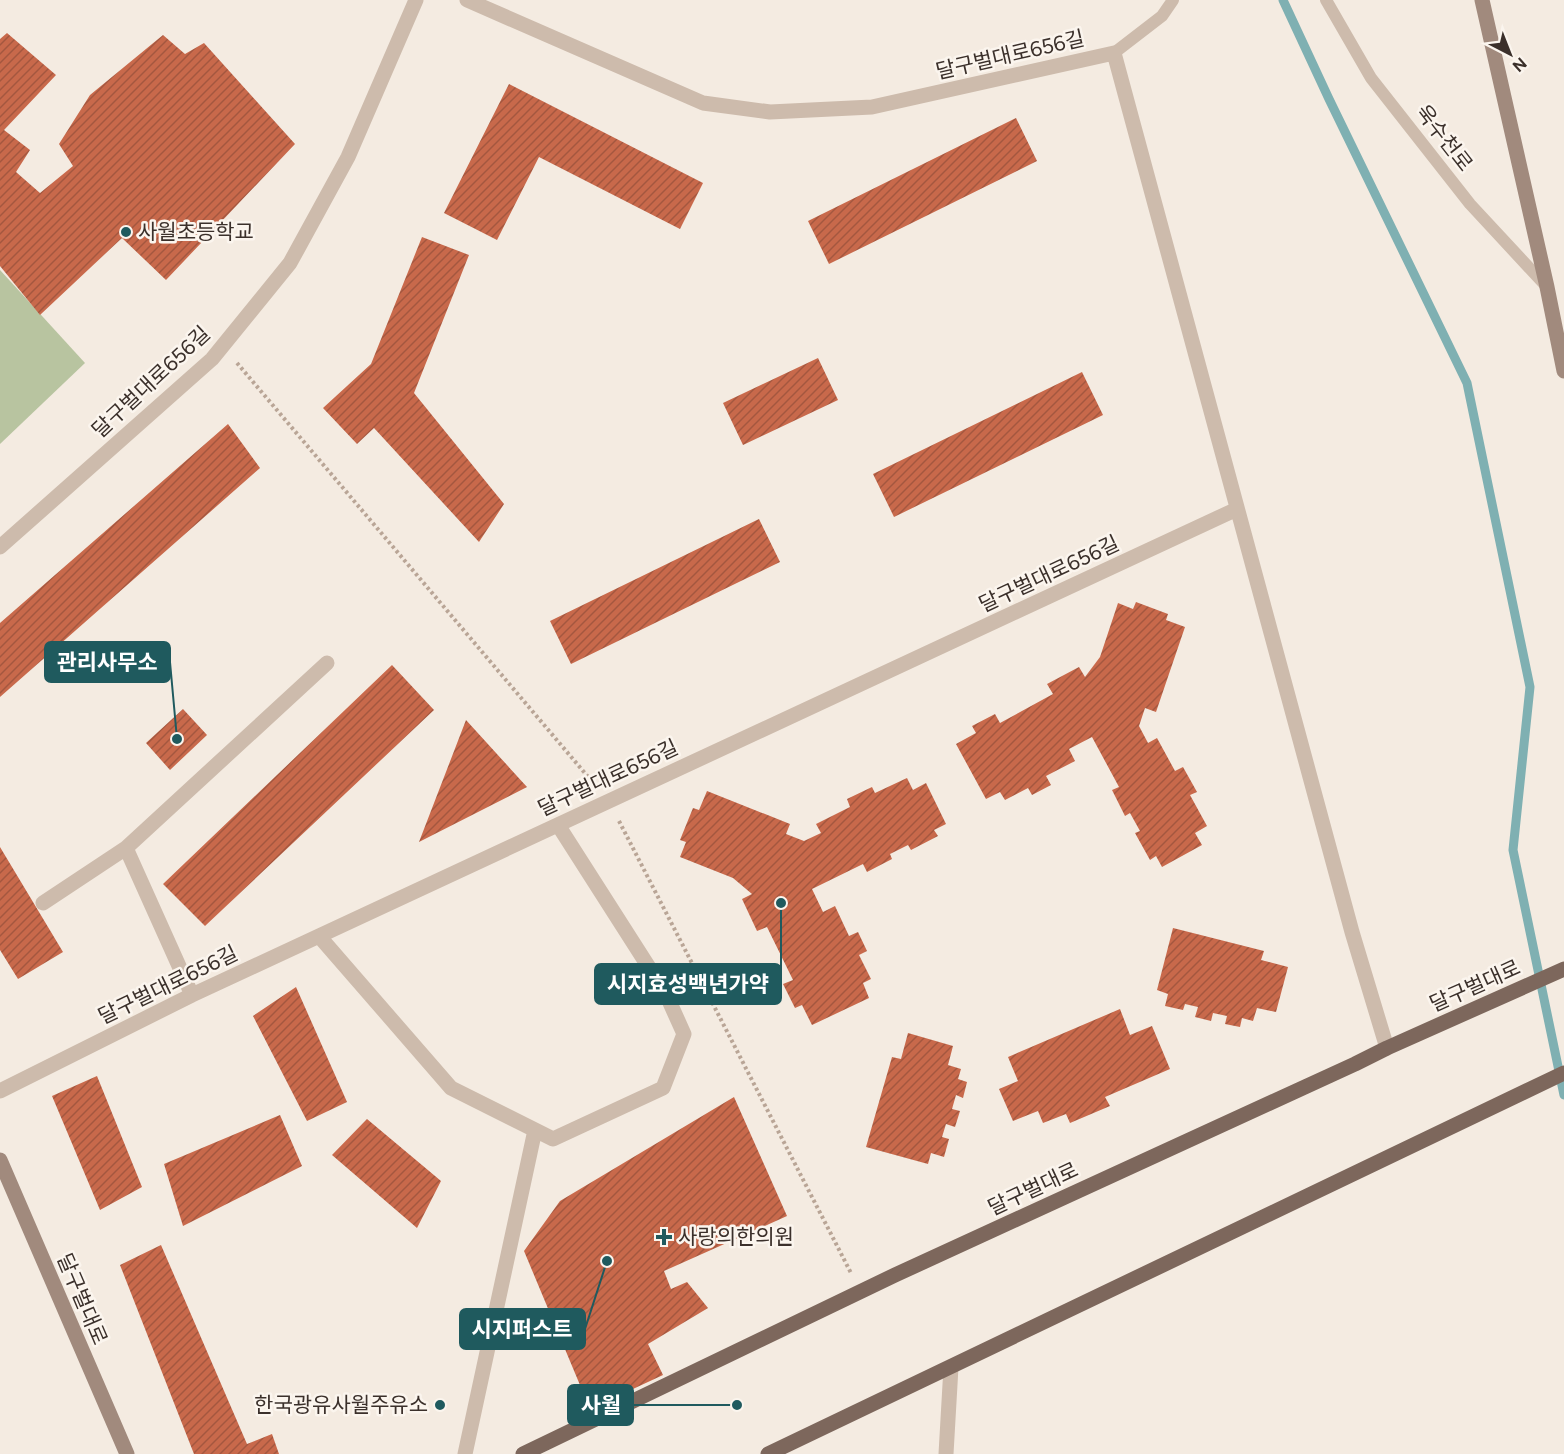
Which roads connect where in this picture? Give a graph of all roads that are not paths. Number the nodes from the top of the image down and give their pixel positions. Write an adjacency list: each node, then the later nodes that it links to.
1 (416, 0): 11 (street, 달구벌대로656길)
2 (467, 0): 6 (street, 달구벌대로656길)
3 (1173, 0): 6 (lane)
4 (1326, 0): 7 (lane, 욱수천로)
5 (1482, 0): 7 (main road)
6 (1113, 53): 10 (street, 달구벌대로656길)
7 (1547, 287): 8 (main road)
8 (1558, 316): 9 (main road)
9 (1564, 371)
10 (1237, 509): 13 (street, 달구벌대로656길); 19 (street, 달구벌대로656길)
11 (0, 547)
12 (327, 663): 14 (street)
13 (558, 825): 16 (street, 달구벌대로656길); 22 (street)
14 (126, 848): 15 (street); 18 (street)
15 (43, 903)
16 (319, 936): 18 (street, 달구벌대로656길); 22 (street)
17 (1564, 969): 19 (main road, 달구벌대로)
18 (192, 995): 21 (street, 달구벌대로656길)
19 (1387, 1048): 27 (main road, 달구벌대로)
20 (1564, 1073): 24 (main road)
21 (0, 1092)
22 (535, 1130): 26 (street)
23 (0, 1160): 25 (main road, 달구벌대로)
24 (951, 1367): 28 (main road); 29 (street)
25 (127, 1454)
26 (465, 1454)
27 (523, 1454)
28 (768, 1454)
29 (946, 1454)

